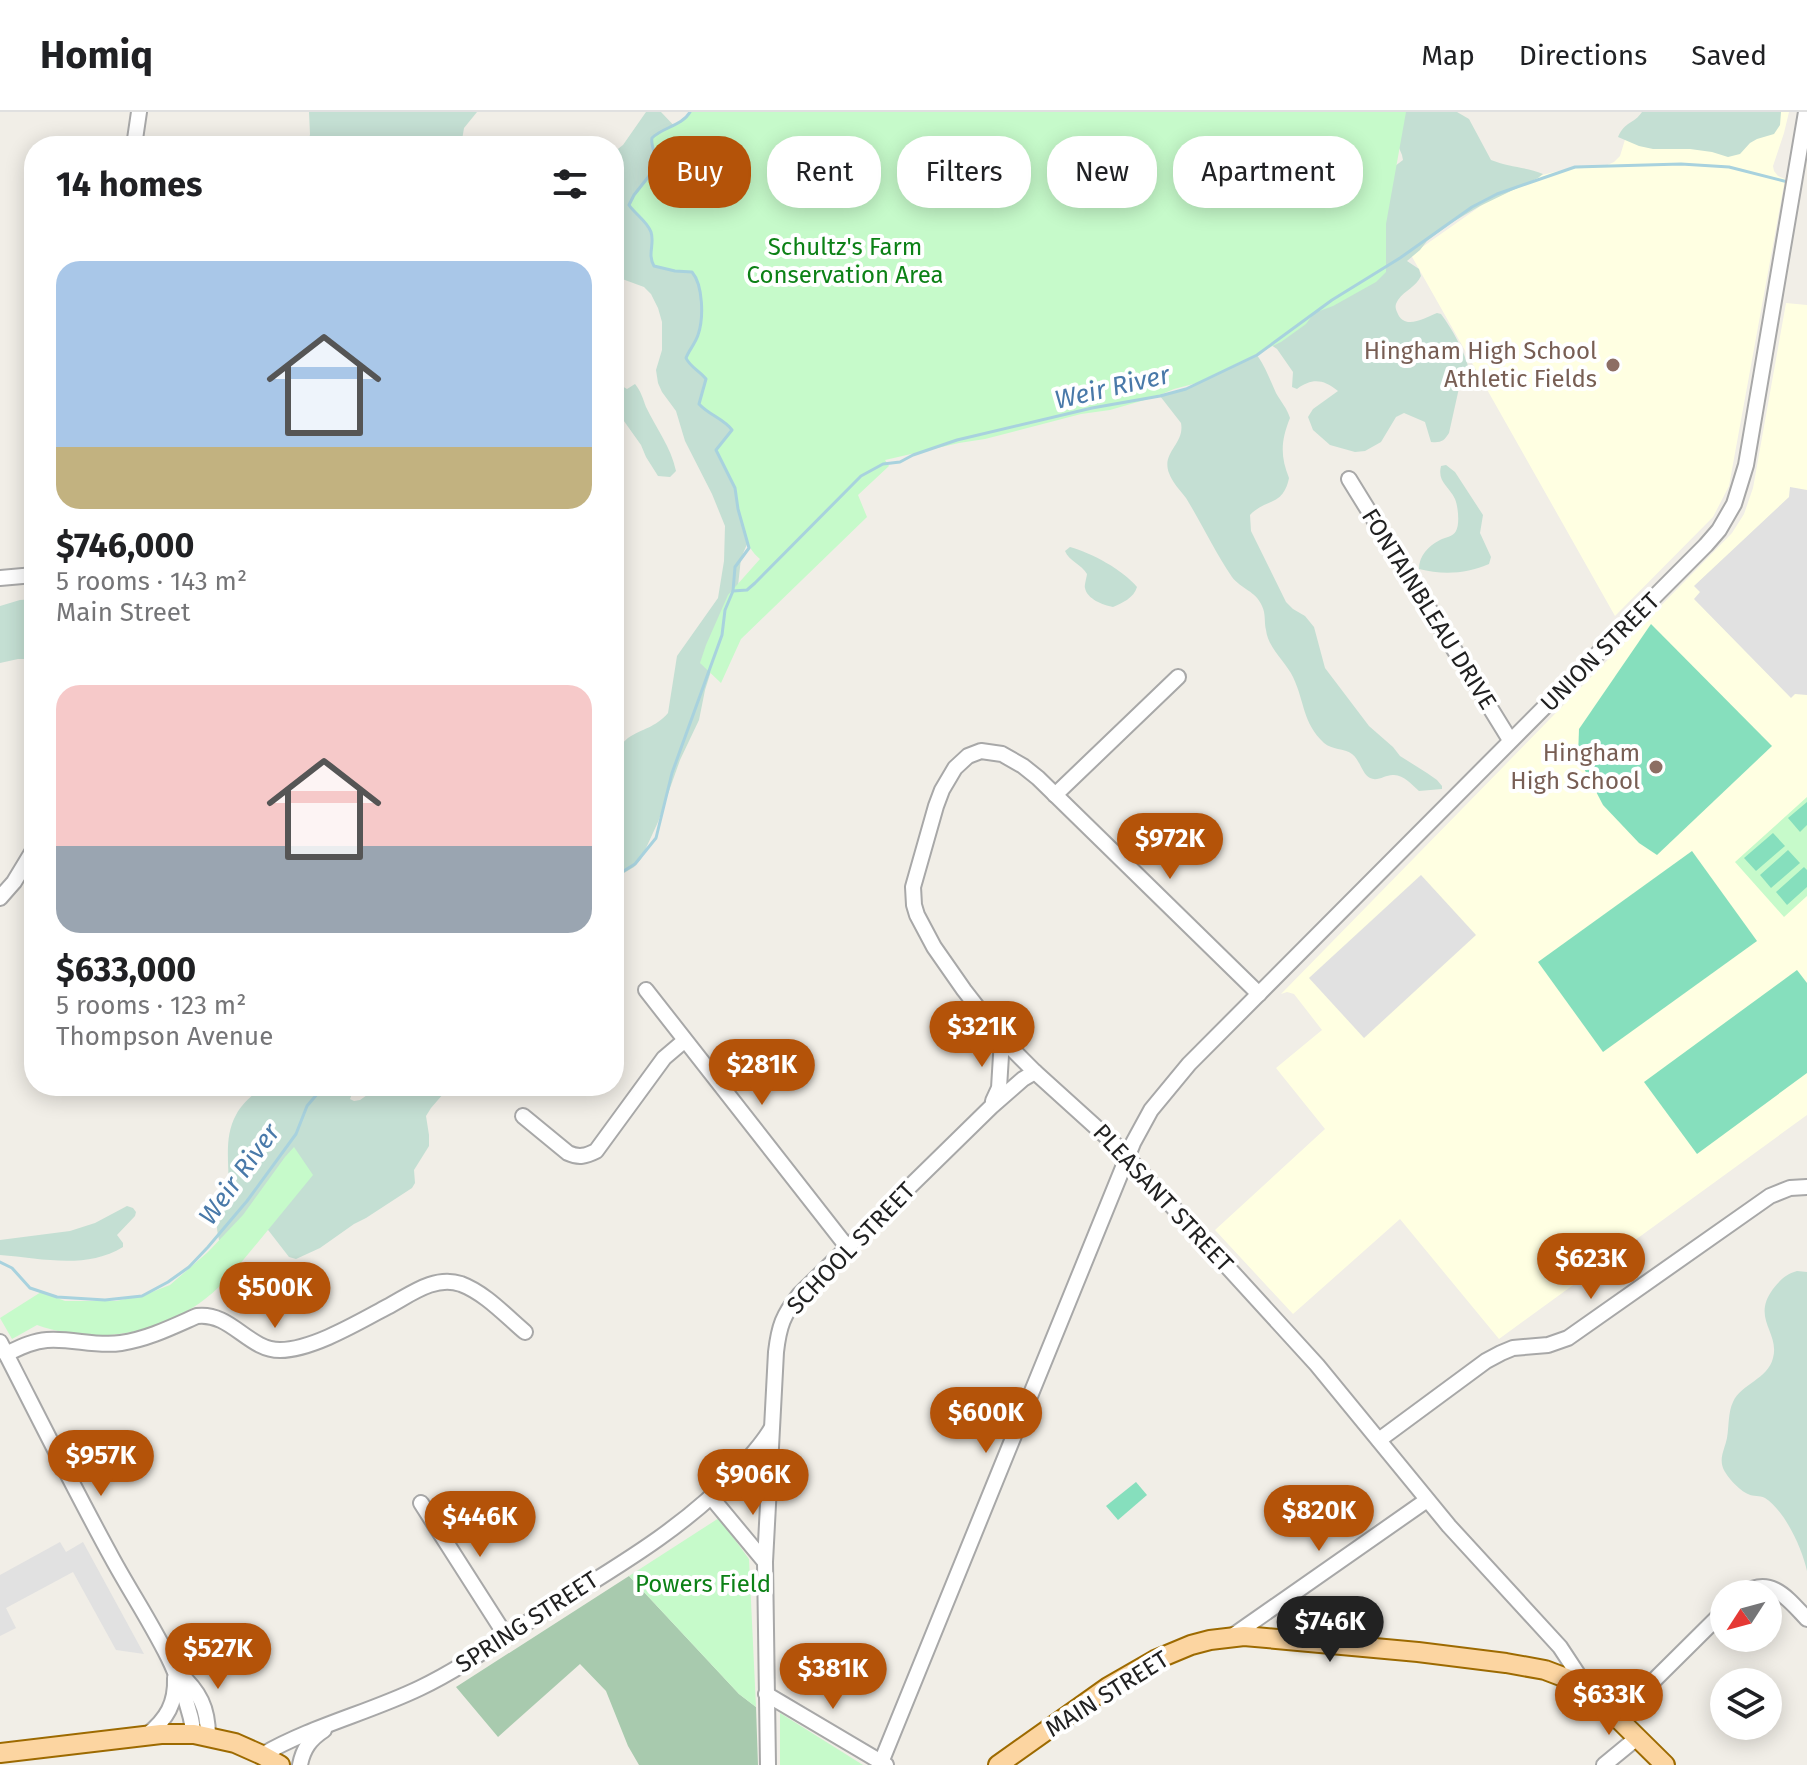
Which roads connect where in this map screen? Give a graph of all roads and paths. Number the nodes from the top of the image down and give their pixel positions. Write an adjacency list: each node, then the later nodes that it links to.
1 (139, 112): 3 (street)
2 (1806, 112): 8 (street, UNION STREET)
3 (135, 136)
4 (1349, 479): 8 (street, FONTAINBLEAU DRIVE)
5 (24, 576): 6 (street)
6 (0, 578)
7 (1178, 677): 9 (street)
8 (1510, 740): 13 (street, UNION STREET)
9 (1055, 795): 13 (street, PLEASANT STREET); 14 (street, PLEASANT STREET)
10 (24, 866): 11 (street)
11 (0, 898)
12 (646, 990): 15 (street)
13 (1259, 994): 19 (street, UNION STREET)
14 (1002, 1039): 16 (street, PLEASANT STREET); 17 (street)
15 (684, 1041): 18 (street); 21 (street)
16 (1035, 1072): 17 (street, SCHOOL STREET); 19 (street, PLEASANT STREET)
17 (991, 1107): 21 (street, SCHOOL STREET)
18 (523, 1116)
19 (1128, 1158): 25 (street, PLEASANT STREET); 45 (street, UNION STREET)
20 (1807, 1187): 25 (street)
21 (848, 1248): 24 (street, SCHOOL STREET)
22 (525, 1332): 23 (street)
23 (3, 1348): 35 (street)
24 (772, 1428): 26 (street, SPRING STREET); 29 (street, SCHOOL STREET)
25 (1379, 1440): 27 (street, PLEASANT STREET)
26 (711, 1497): 29 (street); 33 (street, SPRING STREET)
27 (1427, 1500): 34 (street); 36 (street, PLEASANT STREET)
28 (421, 1503): 33 (street)
29 (765, 1562): 37 (street, SCHOOL STREET)
30 (1782, 1595): 31 (street)
31 (1807, 1619)
32 (1710, 1625): 38 (street)
33 (506, 1636): 39 (street, SPRING STREET)
34 (1231, 1637): 36 (main road, MAIN STREET); 49 (main road, MAIN STREET)
35 (175, 1669): 40 (street); 41 (street)
36 (1590, 1691): 38 (main road, MAIN STREET)
37 (766, 1694): 45 (street); 48 (street, SCHOOL STREET)
38 (1617, 1717): 42 (main road, MAIN STREET)
39 (334, 1723): 44 (street, SPRING STREET); 47 (street, SPRING STREET)
40 (201, 1735): 41 (main road); 44 (main road)
41 (147, 1736): 43 (main road)
42 (1638, 1737): 50 (street); 51 (main road, MAIN STREET)
43 (0, 1753)
44 (262, 1755): 46 (main road)
45 (882, 1764)
46 (280, 1765)
47 (300, 1765)
48 (768, 1765)
49 (998, 1765)
50 (1604, 1765)
51 (1665, 1765)

